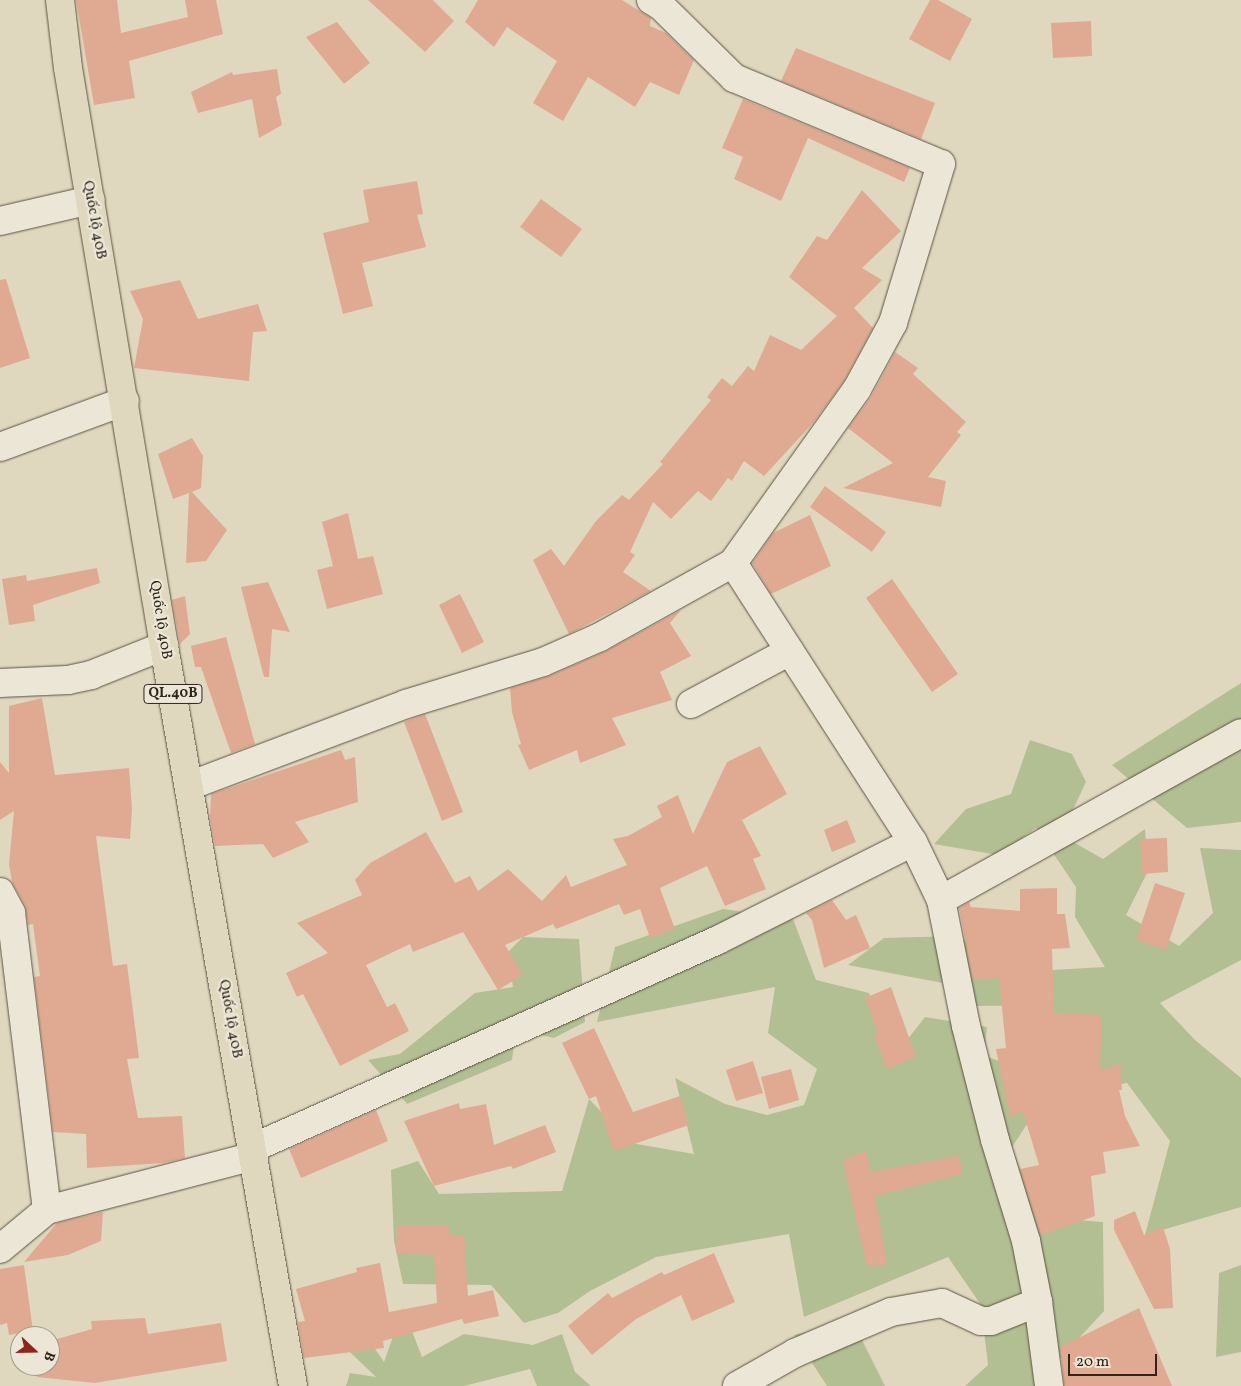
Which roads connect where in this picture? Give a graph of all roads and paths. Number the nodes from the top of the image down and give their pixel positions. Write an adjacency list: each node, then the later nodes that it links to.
1 (60, 0): 3 (highway, Quốc lộ 40B / QL.40B)
2 (651, 0): 7 (street)
3 (91, 200): 4 (street); 5 (highway, Quốc lộ 40B / QL.40B)
4 (0, 221)
5 (125, 401): 6 (street); 8 (highway, Quốc lộ 40B / QL.40B)
6 (0, 447)
7 (733, 562): 9 (street); 13 (street)
8 (164, 646): 10 (street); 13 (highway, Quốc lộ 40B / QL.40B)
9 (790, 651): 11 (street); 14 (street)
10 (0, 683)
11 (690, 704)
12 (1241, 733): 16 (street)
13 (189, 786): 17 (highway, Quốc lộ 40B / QL.40B)
14 (913, 842): 16 (street); 17 (street)
15 (0, 892): 18 (street)
16 (941, 900): 20 (street)
17 (253, 1152): 18 (street); 21 (highway, Quốc lộ 40B / QL.40B)
18 (47, 1210): 19 (street)
19 (0, 1249)
20 (1038, 1302): 22 (street); 23 (street)
21 (293, 1386)
22 (737, 1386)
23 (1049, 1386)

